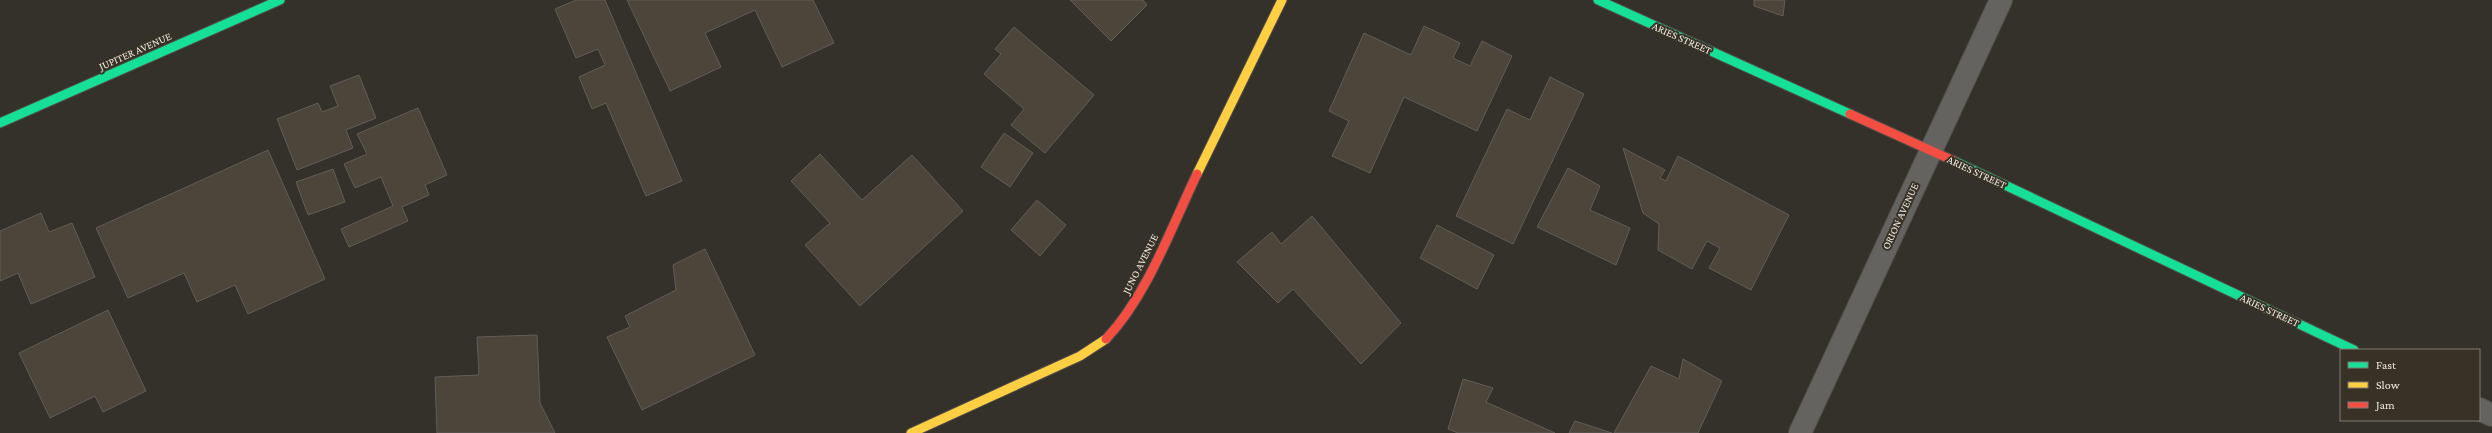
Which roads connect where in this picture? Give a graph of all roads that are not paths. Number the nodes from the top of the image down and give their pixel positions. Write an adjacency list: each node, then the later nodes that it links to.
1 (280, 0): 5 (street, JUPITER AVENUE)
2 (1282, 0): 10 (street, JUNO AVENUE)
3 (1598, 0): 6 (street, ARIES STREET)
4 (2001, 0): 6 (street, ORION AVENUE)
5 (0, 123)
6 (1930, 150): 7 (street, ARIES STREET); 11 (street, ORION AVENUE)
7 (2352, 349)
8 (2480, 409): 9 (street)
9 (2492, 415)
10 (911, 433)
11 (1800, 433)

